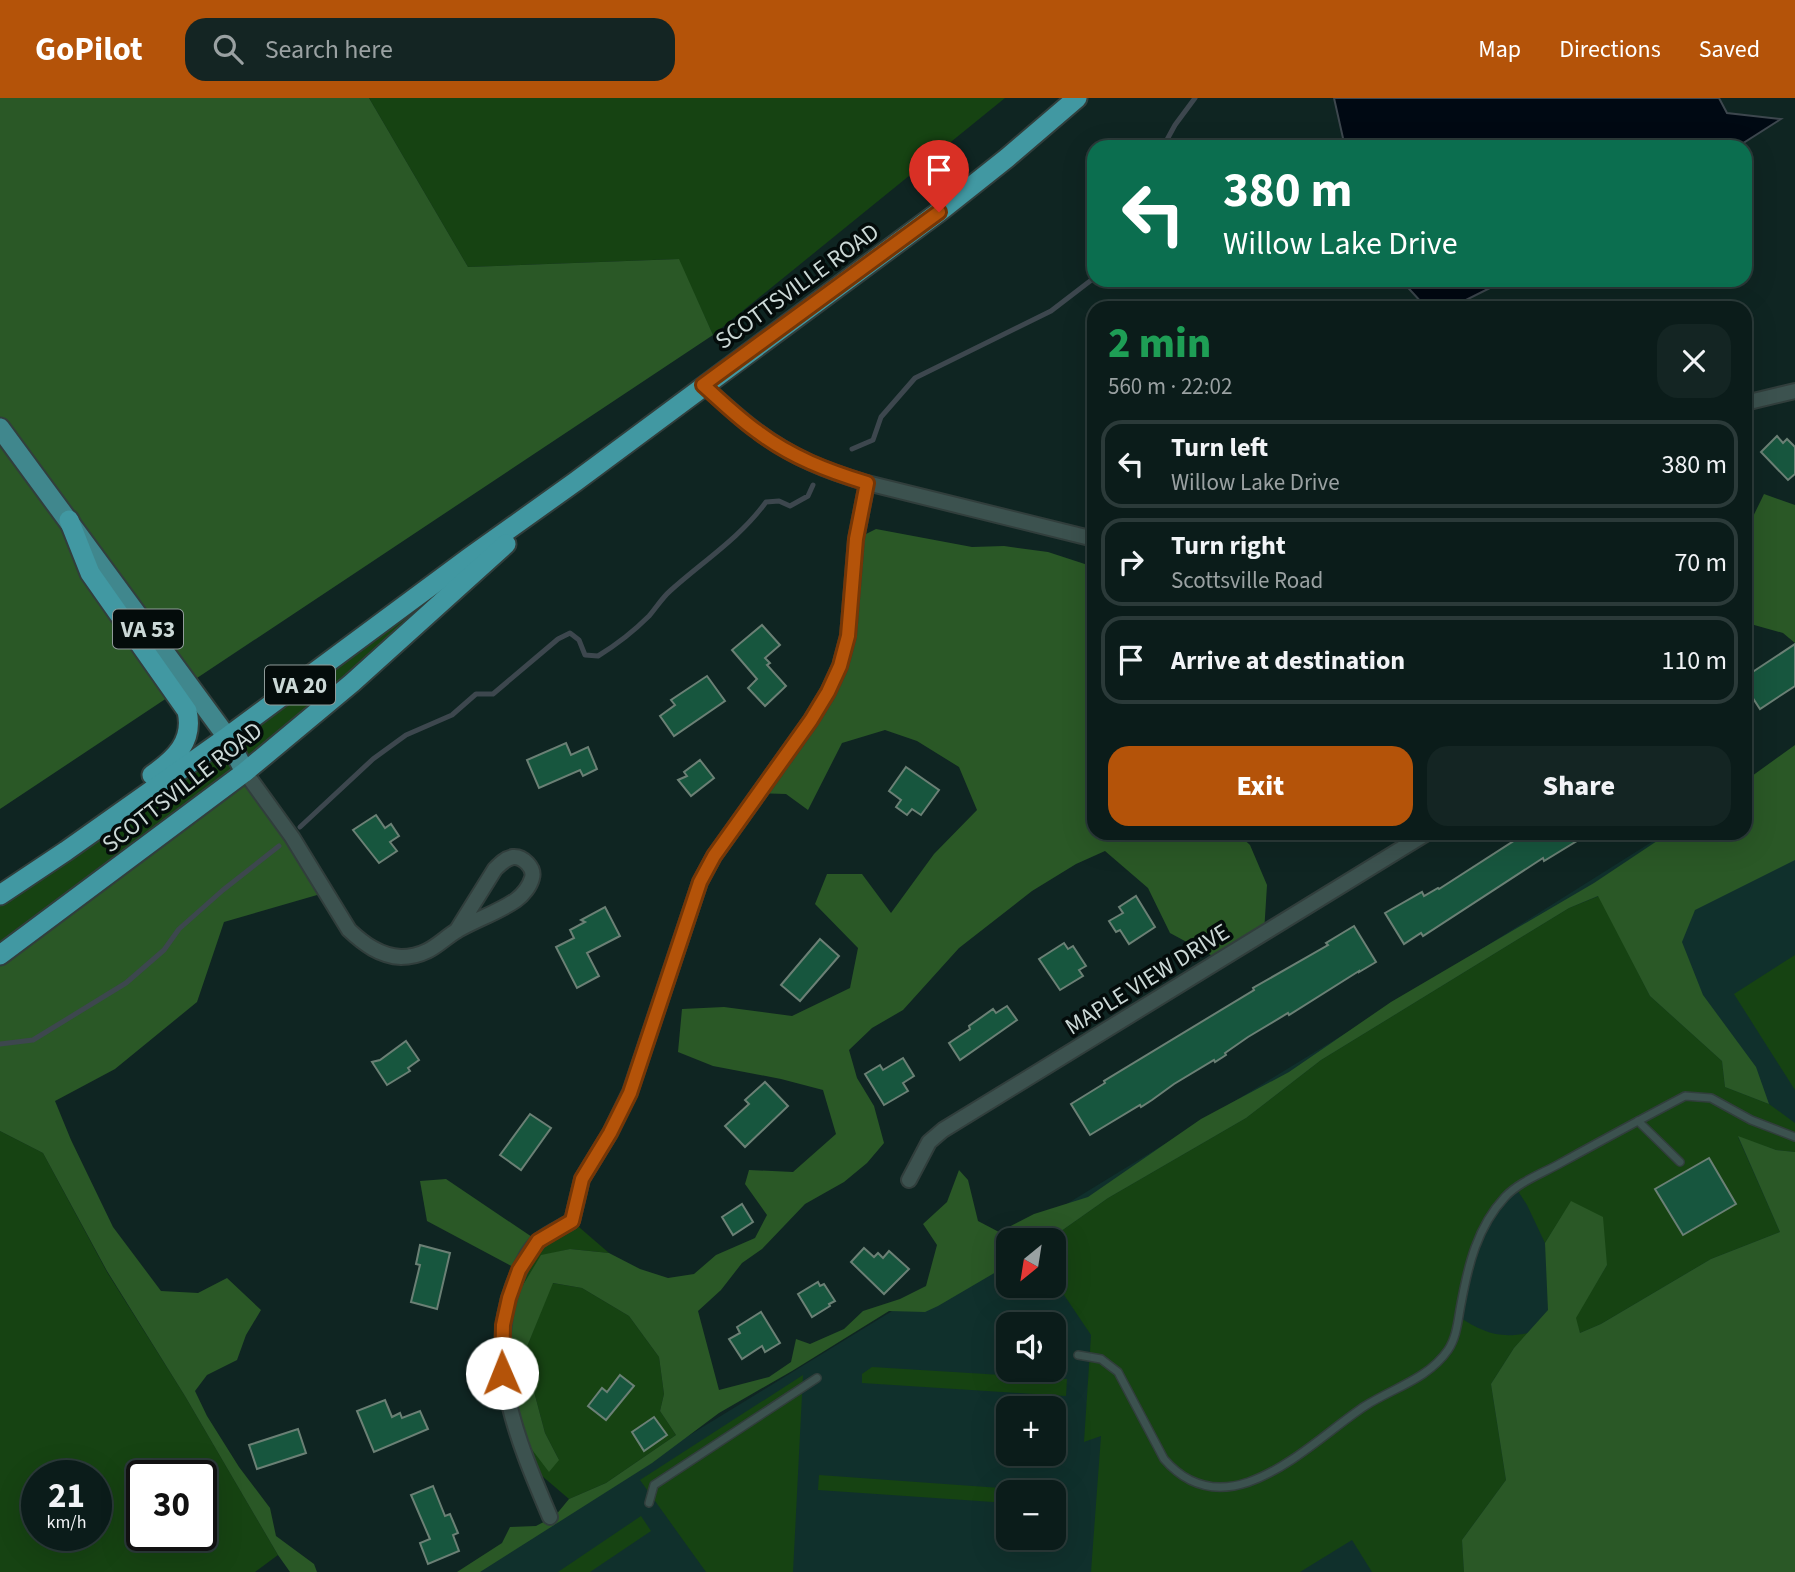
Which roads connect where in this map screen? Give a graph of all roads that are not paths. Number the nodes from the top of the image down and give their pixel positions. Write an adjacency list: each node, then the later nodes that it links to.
1 (1077, 98): 2 (highway, SCOTTSVILLE ROAD / VA 20)
2 (703, 385): 6 (highway, SCOTTSVILLE ROAD / VA 20); 7 (street)
3 (1795, 391): 4 (street)
4 (1752, 401)
5 (0, 428): 8 (main road, VA 53)
6 (575, 482): 10 (highway, SCOTTSVILLE ROAD / VA 20); 11 (highway, SCOTTSVILLE ROAD / VA 20)
7 (867, 483): 9 (street); 24 (street)
8 (69, 520): 10 (main road, VA 53); 13 (highway)
9 (1087, 537)
10 (227, 737): 11 (main road, VA 53); 13 (highway, SCOTTSVILLE ROAD / VA 20)
11 (245, 772): 15 (street); 16 (highway, SCOTTSVILLE ROAD / VA 20)
12 (1416, 840): 20 (street, MAPLE VIEW DRIVE)
13 (20, 880): 14 (highway, SCOTTSVILLE ROAD / VA 20)
14 (0, 895)
15 (457, 930): 15 (street)
16 (0, 955)
17 (1638, 1121): 18 (lane); 19 (lane); 21 (lane)
18 (1795, 1137)
19 (1680, 1162)
20 (909, 1180)
21 (1078, 1355)
22 (817, 1378): 23 (lane)
23 (649, 1503)
24 (550, 1517)

